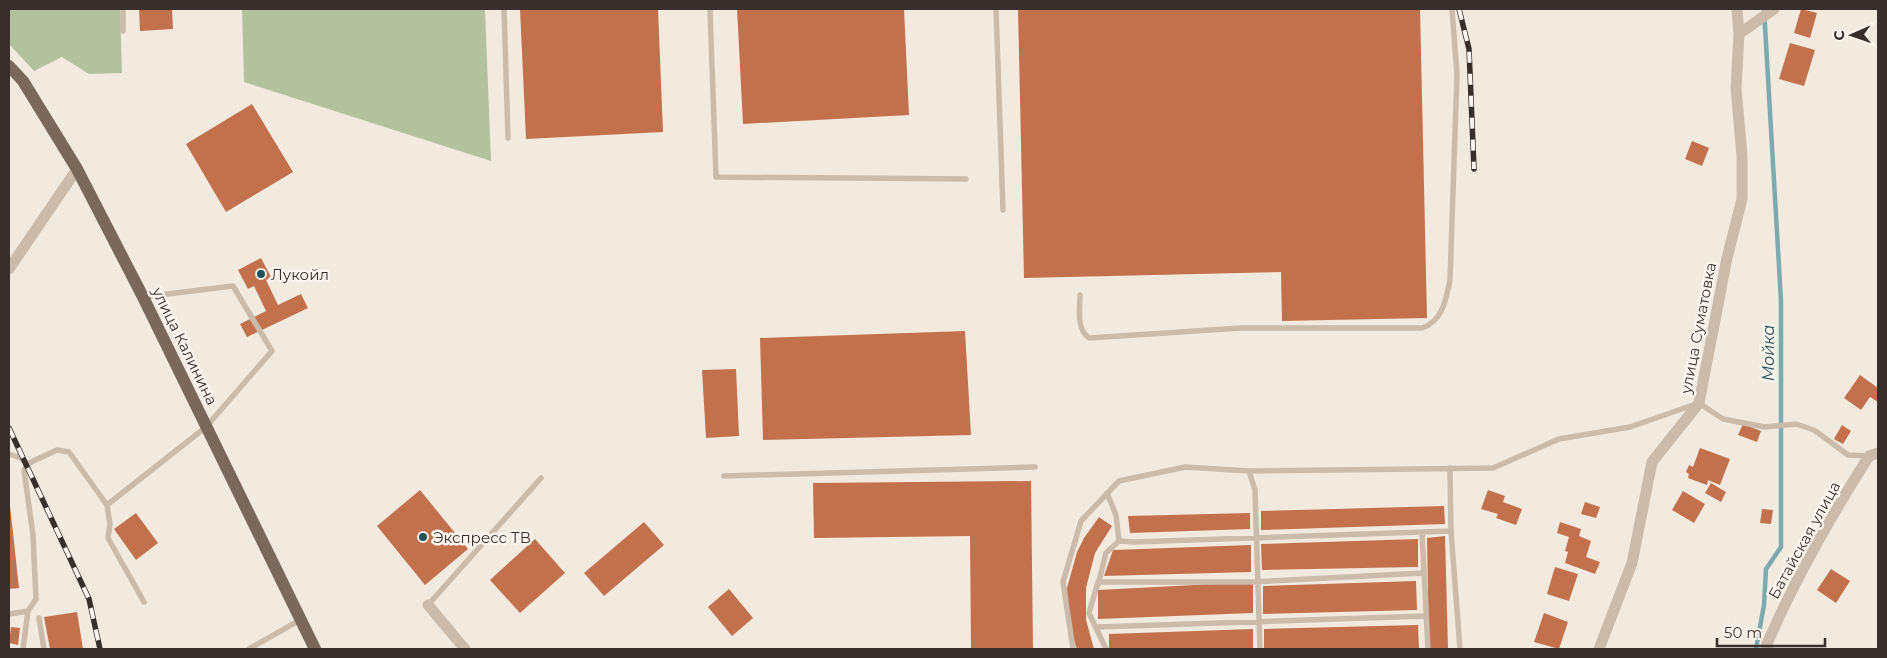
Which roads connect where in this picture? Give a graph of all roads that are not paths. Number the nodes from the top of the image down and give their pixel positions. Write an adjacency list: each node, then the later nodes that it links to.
1 (123, 9): 8 (lane)
2 (504, 9): 11 (lane)
3 (710, 9): 13 (lane)
4 (996, 9): 14 (lane)
5 (1452, 9): 16 (lane)
6 (1737, 9): 9 (street, улица Суматовка)
7 (1774, 9): 9 (street)
8 (123, 31)
9 (1740, 34): 18 (street, улица Суматовка)
10 (9, 66): 12 (main road, улица Калинина)
11 (508, 138)
12 (77, 169): 15 (street); 17 (main road, улица Калинина)
13 (966, 179)
14 (1003, 210)
15 (9, 269)
16 (1080, 295)
17 (143, 297): 19 (main road, улица Калинина); 19 (lane)
18 (1698, 403): 21 (lane); 24 (lane); 56 (street, улица Суматовка)
19 (206, 427): 29 (lane); 43 (main road, улица Калинина)
20 (9, 454): 22 (lane)
21 (1874, 455): 57 (street, Батайская улица)
22 (27, 464): 29 (lane); 39 (lane)
23 (1035, 467): 26 (lane)
24 (1450, 468): 25 (lane); 30 (lane)
25 (1249, 471): 28 (lane); 32 (lane)
26 (724, 476)
27 (541, 478): 38 (lane)
28 (1107, 493): 33 (lane); 51 (lane)
29 (107, 505): 37 (lane)
30 (1451, 530): 31 (lane); 55 (lane)
31 (1422, 532): 32 (lane); 34 (lane)
32 (1256, 538): 33 (lane); 35 (lane)
33 (1119, 540): 36 (lane)
34 (1424, 573): 35 (lane); 41 (lane)
35 (1258, 582): 36 (lane); 44 (lane)
36 (1097, 588): 45 (lane)
37 (144, 602)
38 (428, 605): 50 (street)
39 (28, 611): 40 (lane); 46 (lane)
40 (9, 614)
41 (1425, 616): 44 (lane); 54 (lane)
42 (40, 618): 47 (lane)
43 (300, 620): 48 (lane); 49 (main road, улица Калинина)
44 (1259, 622): 45 (lane); 53 (lane)
45 (1097, 628): 52 (lane)
46 (23, 649)
47 (44, 649)
48 (250, 649)
49 (315, 649)
50 (466, 649)
51 (1072, 649)
52 (1106, 649)
53 (1260, 649)
54 (1428, 649)
55 (1460, 649)
56 (1599, 649)
57 (1767, 649)

